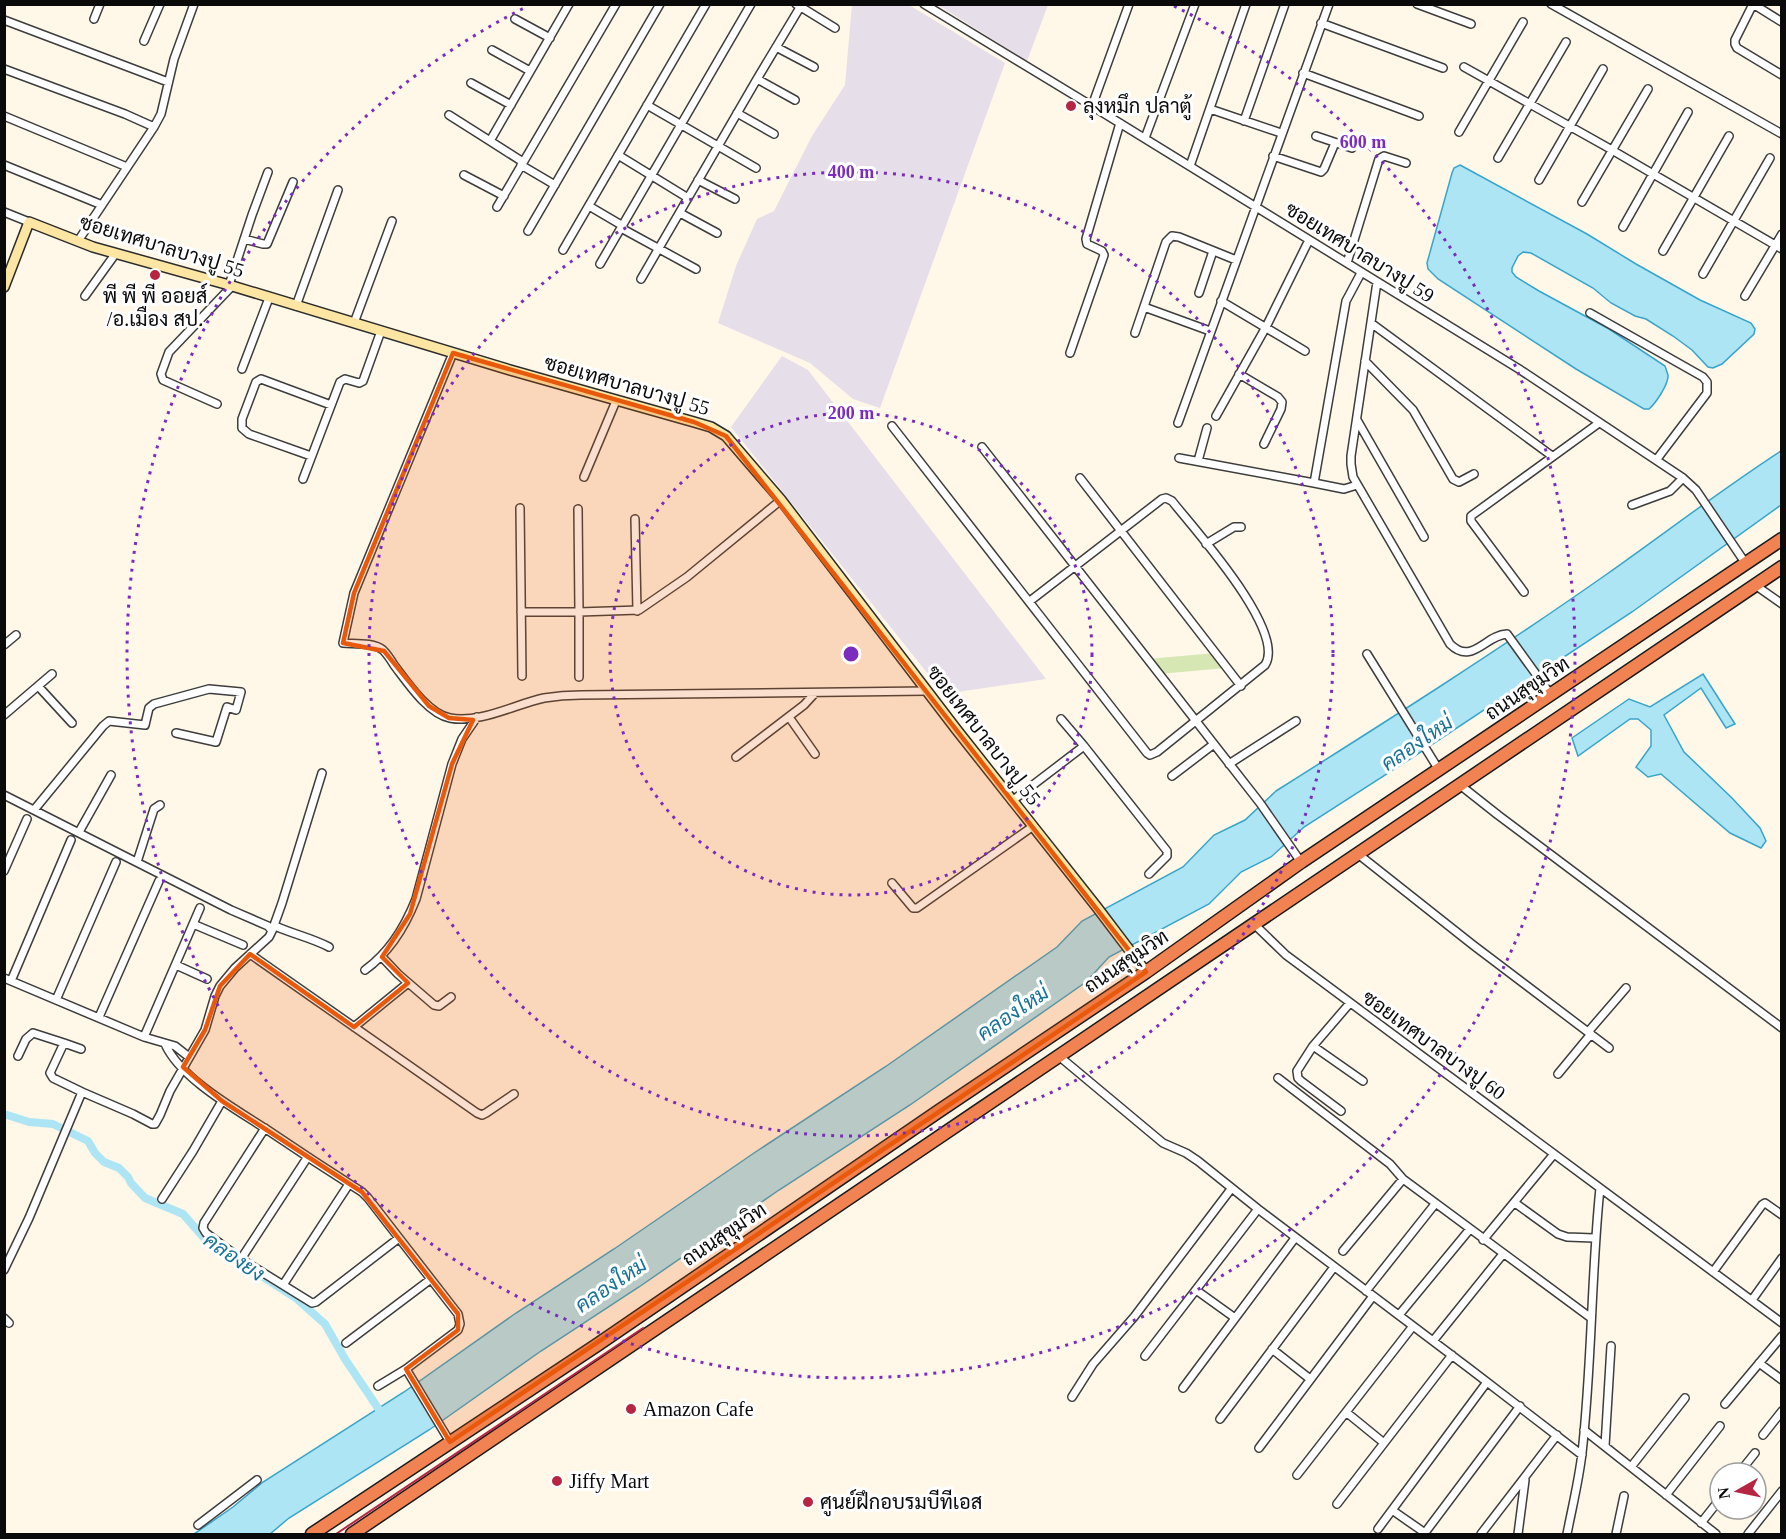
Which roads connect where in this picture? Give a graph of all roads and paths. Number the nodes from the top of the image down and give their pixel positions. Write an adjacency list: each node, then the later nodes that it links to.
1 (100, 4): 18 (street)
2 (160, 4): 27 (street)
3 (194, 4): 41 (street)
4 (569, 4): 26 (street)
5 (616, 4): 77 (street)
6 (660, 4): 89 (street)
7 (706, 4): 47 (street)
8 (751, 4): 57 (street)
9 (924, 4): 48 (street, ซอยเทศบาลบางปู 59)
10 (1129, 4): 48 (street)
11 (1195, 4): 66 (street)
12 (1246, 4): 49 (street)
13 (1285, 4): 55 (street)
14 (1329, 4): 23 (street)
15 (1417, 4): 24 (street)
16 (1551, 4): 63 (street)
17 (800, 5): 25 (street); 29 (street)
18 (94, 19)
19 (514, 19): 26 (street)
20 (4, 20): 41 (street)
21 (1523, 22): 40 (street)
22 (1782, 22): 38 (street)
23 (1321, 23): 33 (street); 37 (street)
24 (1471, 24)
25 (836, 28)
26 (549, 38): 36 (street)
27 (144, 41)
28 (1566, 42): 45 (street)
29 (776, 46): 31 (street); 39 (street)
30 (492, 50): 36 (street)
31 (814, 67)
32 (1464, 67): 40 (street)
33 (1443, 68)
34 (4, 69): 58 (street)
35 (1603, 69): 59 (street)
36 (530, 71): 46 (street)
37 (1303, 73): 54 (street); 62 (street)
38 (1782, 75)
39 (757, 79): 44 (street); 50 (street)
40 (1488, 80): 45 (street); 60 (street)
41 (168, 82): 58 (street)
42 (471, 83): 46 (street)
43 (1648, 88): 71 (street)
44 (795, 100)
45 (1530, 104): 59 (street); 74 (street)
46 (511, 105): 67 (street)
47 (647, 105): 57 (street); 72 (street)
48 (1092, 106): 56 (street, ซอยเทศบาลบางปู 59)
49 (1210, 109): 55 (street); 79 (street)
50 (737, 112): 61 (street); 69 (street)
51 (1688, 112): 83 (street)
52 (448, 115): 67 (street)
53 (4, 116): 80 (street)
54 (1419, 116)
55 (1244, 121): 62 (street)
56 (1120, 123): 66 (street, ซอยเทศบาลบางปู 59); 145 (street)
57 (681, 125): 69 (street); 85 (street)
58 (154, 126): 80 (street)
59 (1571, 127): 71 (street); 87 (street)
60 (1459, 132)
61 (774, 134)
62 (1281, 134): 73 (street)
63 (1782, 134)
64 (1316, 136): 68 (street)
65 (1729, 136): 93 (street)
66 (1145, 138): 79 (street, ซอยเทศบาลบางปู 59)
67 (490, 141): 77 (street)
68 (1335, 143): 70 (street); 73 (street)
69 (717, 147): 81 (street); 86 (street)
70 (1352, 148)
71 (1612, 150): 83 (street); 95 (street)
72 (618, 155): 85 (street); 97 (street)
73 (1273, 156): 98 (street)
74 (1498, 158)
75 (1770, 158): 103 (street)
76 (1406, 163): 120 (street)
77 (523, 164): 89 (street); 91 (street)
78 (4, 165): 96 (street)
79 (1190, 166): 98 (street, ซอยเทศบาลบางปู 59)
80 (127, 167): 96 (street)
81 (756, 168)
82 (268, 172): 110 (street)
83 (1653, 174): 93 (street); 106 (street)
84 (465, 175): 91 (street)
85 (652, 176): 92 (street); 105 (street)
86 (698, 180): 92 (street); 94 (street)
87 (1539, 180)
88 (293, 182): 110 (street)
89 (555, 185): 107 (street)
90 (338, 190): 134 (street)
91 (504, 196): 99 (street)
92 (688, 198): 101 (street)
93 (1694, 198): 103 (street); 117 (street)
94 (735, 199)
95 (1582, 201)
96 (102, 205): 112 (street)
97 (589, 206): 105 (street); 115 (street)
98 (1255, 206): 111 (street, ซอยเทศบาลบางปู 59); 119 (street)
99 (497, 207)
100 (4, 212): 104 (street, ซอยเทศบาลบางปู 55)
101 (680, 213): 108 (street); 114 (street)
102 (392, 221): 137 (street)
103 (1734, 221): 113 (street); 124 (street)
104 (29, 222): 112 (street, ซอยเทศบาลบางปู 55); 128 (street)
105 (622, 227): 114 (street); 121 (street)
106 (1623, 227)
107 (528, 231)
108 (717, 233)
109 (1782, 234): 113 (street)
110 (244, 239): 127 (street)
111 (1309, 240): 120 (street, ซอยเทศบาลบางปู 59); 139 (street)
112 (78, 241): 118 (street, ซอยเทศบาลบางปู 55)
113 (1778, 247): 131 (street)
114 (658, 248): 122 (street); 125 (street)
115 (563, 250)
116 (1213, 251): 119 (street); 129 (street); 135 (street)
117 (1663, 251)
118 (116, 253): 127 (street, ซอยเทศบาลบางปู 55); 130 (street)
119 (1236, 260): 133 (street)
120 (1347, 263): 123 (street, ซอยเทศบาลบางปู 59)
121 (600, 264)
122 (696, 270)
123 (1361, 273): 126 (street, ซอยเทศบาลบางปู 59); 170 (street)
124 (1703, 273)
125 (641, 279)
126 (1377, 282): 138 (street); 155 (street, ซอยเทศบาลบางปู 59)
127 (230, 286): 132 (street, ซอยเทศบาลบางปู 55); 150 (street)
128 (4, 287)
129 (1199, 293)
130 (85, 296)
131 (1745, 296)
132 (269, 298): 134 (street, ซอยเทศบาลบางปู 55); 147 (street)
133 (1221, 301): 139 (street); 141 (street)
134 (296, 306): 137 (street, ซอยเทศบาลบางปู 55)
135 (1144, 307): 141 (street); 142 (street)
136 (1590, 313): 163 (street)
137 (354, 323): 140 (street, ซอยเทศบาลบางปู 55)
138 (1371, 323): 146 (street); 161 (street)
139 (1266, 327): 143 (street); 148 (street)
140 (381, 331): 144 (street, ซอยเทศบาลบางปู 55); 151 (street)
141 (1210, 331): 154 (street)
142 (1135, 333)
143 (1305, 351)
144 (453, 353): 149 (street, ซอยเทศบาลบางปู 55); 204 (street)
145 (1070, 353)
146 (1365, 361): 153 (street); 165 (street)
147 (242, 369)
148 (1239, 374): 152 (street); 158 (street)
149 (616, 400): 166 (street); 172 (street, ซอยเทศบาลบางปู 55)
150 (217, 404)
151 (331, 405): 160 (street); 160 (street)
152 (1216, 416)
153 (1357, 420): 171 (street); 179 (street)
154 (1178, 423)
155 (1599, 423): 161 (street); 163 (street, ซอยเทศบาลบางปู 59)
156 (892, 426): 187 (street)
157 (1208, 428): 164 (street)
158 (1264, 444)
159 (982, 447): 183 (street)
160 (311, 456): 169 (street)
161 (1552, 456): 186 (street)
162 (1179, 458): 164 (street)
163 (1657, 459): 167 (street, ซอยเทศบาลบางปู 59)
164 (1198, 461): 170 (street)
165 (1474, 474)
166 (584, 477)
167 (1683, 477): 173 (street); 182 (street, ซอยเทศบาลบางปู 59)
168 (1080, 478): 178 (street)
169 (303, 479)
170 (1314, 483): 171 (street)
171 (1357, 485): 202 (street)
172 (781, 500): 189 (street); 200 (street, ซอยเทศบาลบางปู 55)
173 (1632, 505)
174 (519, 508): 190 (street)
175 (578, 509): 191 (street)
176 (635, 519): 189 (street)
177 (1241, 527): 181 (street)
178 (1121, 531): 181 (street); 183 (street); 199 (street)
179 (1424, 537)
180 (1782, 539): 182 (highway, ถนนสุขุมวิท)
181 (1206, 544): 199 (street)
182 (1746, 564): 202 (highway, ถนนสุขุมวิท)
183 (1076, 566): 187 (street); 208 (street)
184 (1782, 567): 185 (highway, ถนนสุขุมวิท)
185 (1755, 585): 188 (street); 220 (highway, ถนนสุขุมวิท)
186 (1524, 592)
187 (1030, 601): 208 (street)
188 (1782, 604)
189 (637, 611): 191 (street)
190 (521, 612): 191 (street); 196 (street)
191 (579, 612): 197 (street)
192 (16, 635): 193 (street)
193 (4, 645)
194 (1367, 654): 216 (street)
195 (52, 674): 198 (street)
196 (522, 676)
197 (579, 677)
198 (38, 686): 203 (street); 209 (street)
199 (1241, 686): 208 (street)
200 (927, 691): 201 (street); 222 (street, ซอยเทศบาลบางปู 55)
201 (815, 693): 204 (street); 205 (street)
202 (1551, 695): 216 (highway, ถนนสุขุมวิท)
203 (4, 716)
204 (477, 717): 244 (street)
205 (789, 717): 213 (street); 214 (street)
206 (1061, 718): 212 (street)
207 (1296, 721): 215 (street)
208 (1197, 722): 211 (street)
209 (72, 723)
210 (176, 733): 224 (street)
211 (1214, 744): 215 (street); 219 (street)
212 (1084, 746): 222 (street); 234 (street)
213 (815, 754)
214 (736, 757)
215 (1229, 764): 232 (street)
216 (1439, 770): 232 (highway, ถนนสุขุมวิท)
217 (322, 773): 240 (street)
218 (111, 776): 227 (street)
219 (1172, 776)
220 (1460, 785): 229 (highway, ถนนสุขุมวิท); 257 (street)
221 (4, 795): 224 (street)
222 (1012, 801): 226 (street, ซอยเทศบาลบางปู 55)
223 (160, 806): 231 (street)
224 (34, 810): 227 (street)
225 (27, 819): 233 (street)
226 (1032, 827): 236 (street); 247 (street, ซอยเทศบาลบางปู 55)
227 (79, 832): 231 (street)
228 (71, 840): 249 (street)
229 (1358, 854): 239 (highway, ถนนสุขุมวิท); 258 (street)
230 (116, 862): 253 (street)
231 (137, 862): 240 (street)
232 (1301, 862): 247 (highway, ถนนสุขุมวิท)
233 (4, 872)
234 (1149, 874)
235 (159, 881): 255 (street)
236 (892, 883)
237 (200, 908): 238 (street)
238 (193, 924): 241 (street); 245 (street)
239 (1254, 924): 254 (street, ซอยเทศบาลบางปู 60); 267 (highway, ถนนสุขุมวิท)
240 (273, 929): 242 (street); 243 (street)
241 (243, 945)
242 (329, 948)
243 (253, 957): 256 (street); 266 (street)
244 (382, 957): 246 (street); 250 (street)
245 (176, 965): 248 (street); 259 (street)
246 (365, 970)
247 (1146, 972): 275 (highway, ถนนสุขุมวิท)
248 (207, 979)
249 (8, 980): 253 (street)
250 (408, 983): 252 (street); 256 (street)
251 (1626, 988): 258 (street)
252 (451, 997)
253 (56, 1000): 255 (street)
254 (1350, 1003): 262 (street); 279 (street, ซอยเทศบาลบางปู 60)
255 (99, 1017): 259 (street)
256 (354, 1027): 273 (street)
257 (1782, 1028)
258 (1590, 1033): 263 (street); 269 (street)
259 (144, 1037): 261 (street)
260 (64, 1043): 264 (street); 265 (street); 272 (street)
261 (165, 1044): 266 (street); 268 (street)
262 (1313, 1046): 271 (street); 276 (street)
263 (1609, 1048)
264 (81, 1049)
265 (18, 1056)
266 (189, 1057): 268 (street)
267 (1060, 1057): 278 (highway, ถนนสุขุมวิท); 284 (street)
268 (185, 1069): 272 (street); 274 (street)
269 (1558, 1074)
270 (1278, 1078): 281 (street)
271 (1363, 1081)
272 (82, 1092): 300 (street)
273 (514, 1095)
274 (222, 1101): 277 (street); 285 (street)
275 (939, 1111): 278 (highway); 337 (highway, ถนนสุขุมวิท)
276 (1341, 1111)
277 (265, 1128): 280 (street); 297 (street)
278 (952, 1129): 359 (highway, ถนนสุขุมวิท)
279 (1554, 1154): 283 (street, ซอยเทศบาลบางปู 60); 286 (street)
280 (307, 1158): 282 (street); 297 (street)
281 (1402, 1179): 287 (street); 295 (street)
282 (349, 1184): 291 (street); 303 (street)
283 (1599, 1188): 293 (street); 301 (street, ซอยเทศบาลบางปู 60)
284 (1232, 1189): 288 (street); 327 (street)
285 (162, 1199)
286 (1515, 1203): 293 (street); 294 (street)
287 (1435, 1204): 290 (street); 305 (street)
288 (1258, 1209): 292 (street); 304 (street)
289 (1782, 1215): 301 (street)
290 (1470, 1230): 294 (street); 308 (street)
291 (399, 1238): 302 (street); 303 (street)
292 (1296, 1238): 299 (street); 309 (street)
293 (1594, 1238): 310 (street)
294 (1483, 1240): 296 (street)
295 (1343, 1251)
296 (1503, 1254): 310 (street); 314 (street)
297 (241, 1258): 303 (street)
298 (1782, 1258): 307 (street)
299 (1334, 1267): 305 (street); 317 (street)
300 (4, 1270)
301 (1713, 1272): 307 (street, ซอยเทศบาลบางปู 60)
302 (431, 1279): 315 (street); 321 (street)
303 (283, 1285)
304 (1196, 1290): 309 (street); 319 (street)
305 (1366, 1291): 306 (street)
306 (1373, 1296): 308 (street); 322 (street)
307 (1752, 1300): 311 (street, ซอยเทศบาลบางปู 60)
308 (1399, 1315): 312 (street)
309 (1235, 1318): 326 (street)
310 (1591, 1318): 335 (street)
311 (1782, 1323)
312 (1413, 1326): 314 (street); 332 (street)
313 (1782, 1336): 320 (street)
314 (1433, 1341): 318 (street)
315 (346, 1343)
316 (1611, 1346): 340 (street)
317 (1272, 1349): 322 (street); 333 (street)
318 (1452, 1355): 324 (street); 339 (street)
319 (1145, 1356)
320 (1759, 1363): 323 (street); 329 (street)
321 (406, 1369): 325 (street); 337 (street)
322 (1310, 1379): 341 (street)
323 (1782, 1380)
324 (1487, 1382): 330 (street); 353 (street)
325 (378, 1386)
326 (1183, 1388)
327 (1072, 1397)
328 (1685, 1398): 345 (street)
329 (1725, 1404)
330 (1520, 1407): 338 (street); 360 (street)
331 (1782, 1411): 336 (street)
332 (1346, 1412): 339 (street); 346 (street)
333 (1220, 1419)
334 (1720, 1426): 350 (street)
335 (1584, 1430): 340 (street); 343 (street)
336 (1763, 1435)
337 (447, 1436): 358 (highway, ถนนสุขุมวิท)
338 (1557, 1436): 343 (street); 347 (street)
339 (1384, 1443): 352 (street)
340 (1605, 1446): 345 (street)
341 (1259, 1448)
342 (1755, 1453): 344 (street)
343 (1582, 1455): 363 (street)
344 (1749, 1461)
345 (1631, 1467): 350 (street)
346 (1297, 1475)
347 (1525, 1479): 361 (street); 362 (street)
348 (257, 1480): 356 (street)
349 (1782, 1491): 366 (street)
350 (1666, 1495): 355 (street)
351 (1624, 1496): 364 (street)
352 (1337, 1504)
353 (1392, 1510): 357 (street); 360 (street)
354 (1708, 1514): 355 (street)
355 (1701, 1523): 365 (street)
356 (198, 1525)
357 (1378, 1529)
358 (312, 1534)
359 (352, 1534)
360 (1425, 1534)
361 (1481, 1534)
362 (1518, 1534)
363 (1567, 1534)
364 (1616, 1534)
365 (1716, 1534)
366 (1748, 1534)

